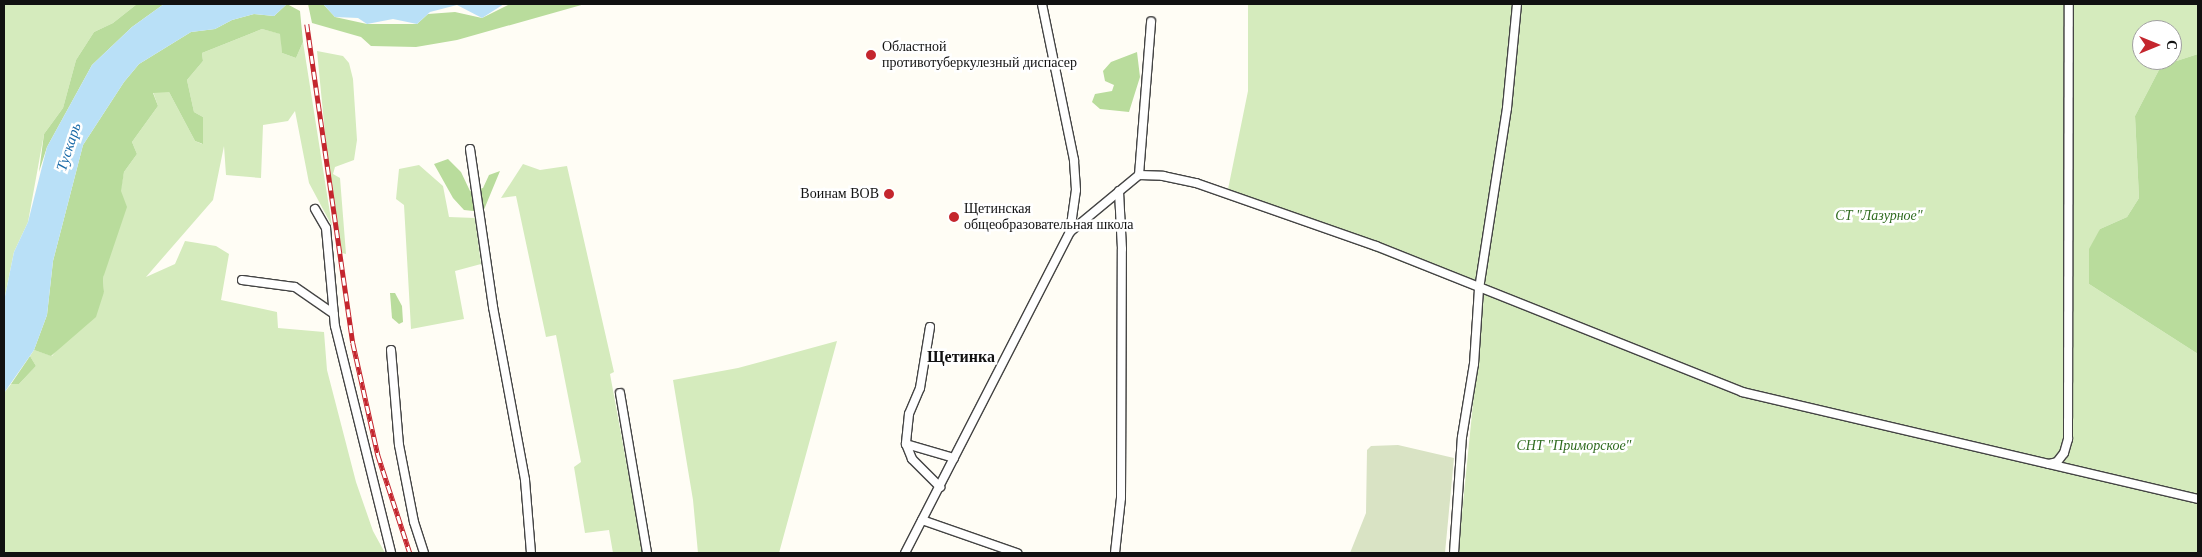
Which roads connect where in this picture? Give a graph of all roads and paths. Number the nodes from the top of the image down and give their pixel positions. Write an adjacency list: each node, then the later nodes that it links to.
1 (1042, 4): 9 (street)
2 (1517, 4): 11 (street)
3 (2069, 4): 18 (street)
4 (1151, 21): 6 (street)
5 (470, 149): 24 (street)
6 (1139, 175): 7 (street); 11 (street)
7 (1119, 191): 9 (street); 28 (street)
8 (316, 209): 12 (street)
9 (1070, 232): 17 (street)
10 (242, 280): 12 (street)
11 (1478, 289): 18 (street); 29 (street)
12 (334, 314): 22 (street)
13 (930, 326): 16 (street)
14 (391, 350): 23 (street)
15 (620, 393): 25 (street)
16 (906, 444): 17 (street); 19 (street)
17 (954, 458): 19 (street)
18 (2049, 464): 20 (street)
19 (940, 487): 21 (street)
20 (2198, 500)
21 (922, 520): 26 (street); 27 (street)
22 (390, 553)
23 (424, 553)
24 (531, 553)
25 (647, 553)
26 (905, 553)
27 (1017, 553)
28 (1114, 553)
29 (1454, 553)

